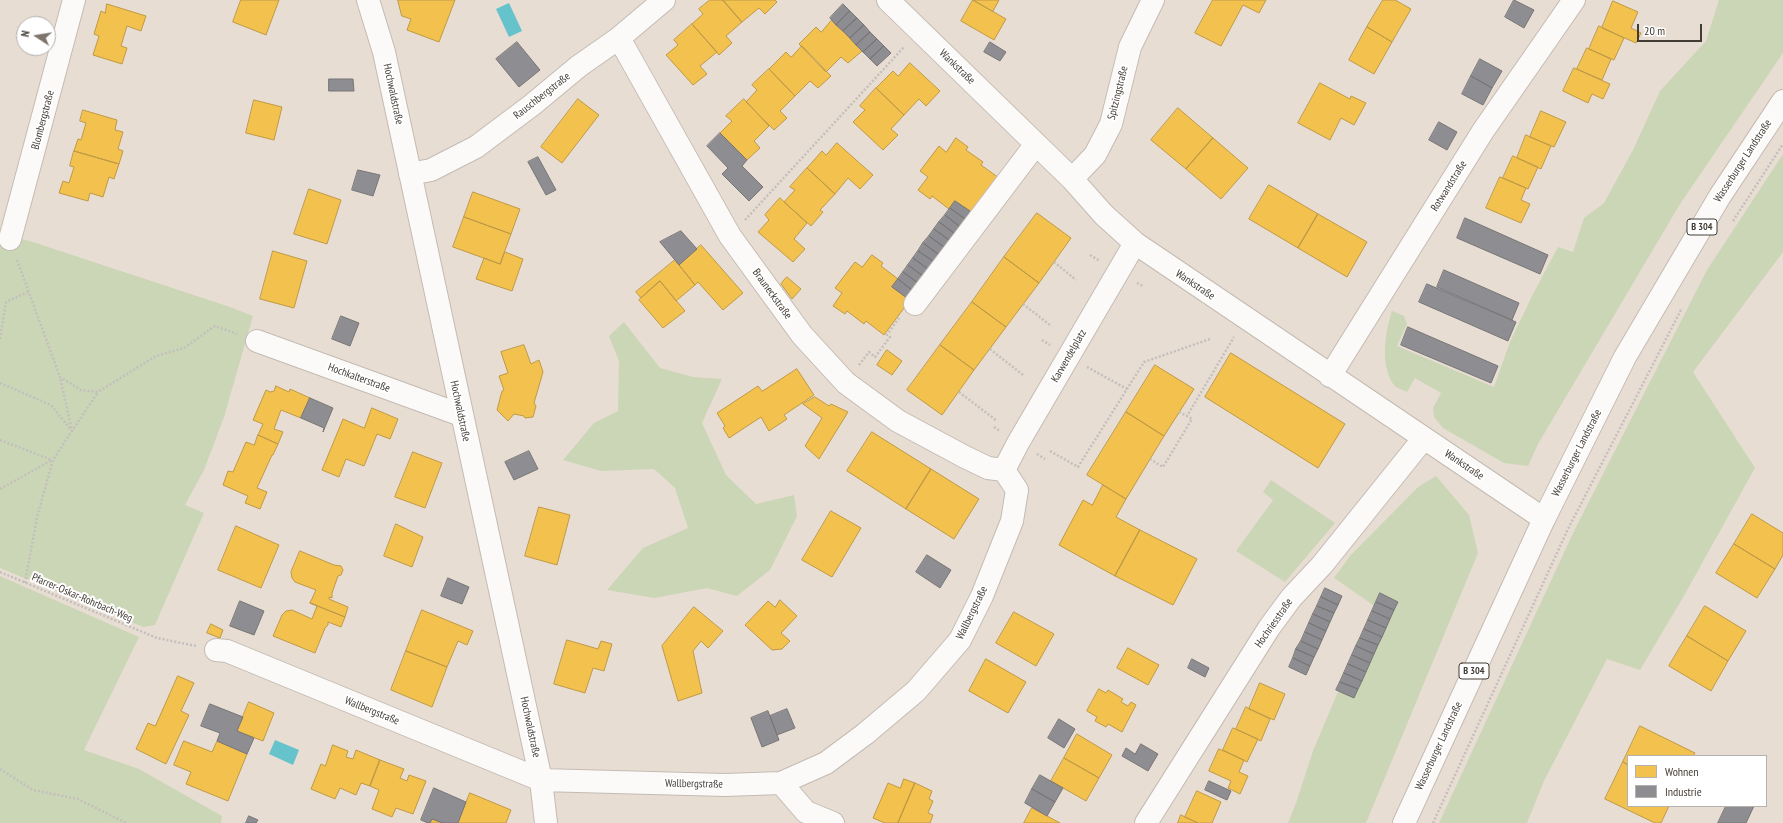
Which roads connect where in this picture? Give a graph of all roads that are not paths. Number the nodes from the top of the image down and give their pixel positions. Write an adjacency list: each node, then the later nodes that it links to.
1 (74, 0): 12 (street, Blombergstraße)
2 (368, 0): 10 (street, Hochwaldstraße)
3 (664, 0): 7 (street, Rauschbergstraße)
4 (888, 0): 9 (street, Wankstraße)
5 (1153, 0): 11 (street, Spitzingstraße)
6 (1574, 0): 16 (street, Rotwandstraße)
7 (619, 38): 10 (street, Rauschbergstraße); 19 (street, Brauneckstraße)
8 (1783, 101): 20 (street, Wasserburger Landstraße / B 304)
9 (1036, 144): 11 (street, Wankstraße); 14 (street)
10 (410, 174): 17 (street, Hochwaldstraße)
11 (1072, 179): 13 (street, Wankstraße)
12 (10, 239)
13 (1135, 243): 16 (street, Wankstraße); 19 (street, Karwendelplatz)
14 (915, 304)
15 (257, 341): 17 (street, Hochkalterstraße)
16 (1330, 376): 18 (street, Wankstraße)
17 (461, 415): 22 (street, Hochwaldstraße)
18 (1424, 438): 20 (street, Wankstraße); 26 (street, Hochriesstraße)
19 (1004, 470): 23 (street, Wallbergstraße)
20 (1544, 519): 27 (street, Wasserburger Landstraße / B 304)
21 (216, 650): 22 (street, Wallbergstraße)
22 (541, 780): 23 (street, Wallbergstraße); 24 (street, Hochwaldstraße)
23 (781, 783): 25 (street)
24 (546, 823)
25 (833, 823)
26 (1146, 823)
27 (1404, 823)

